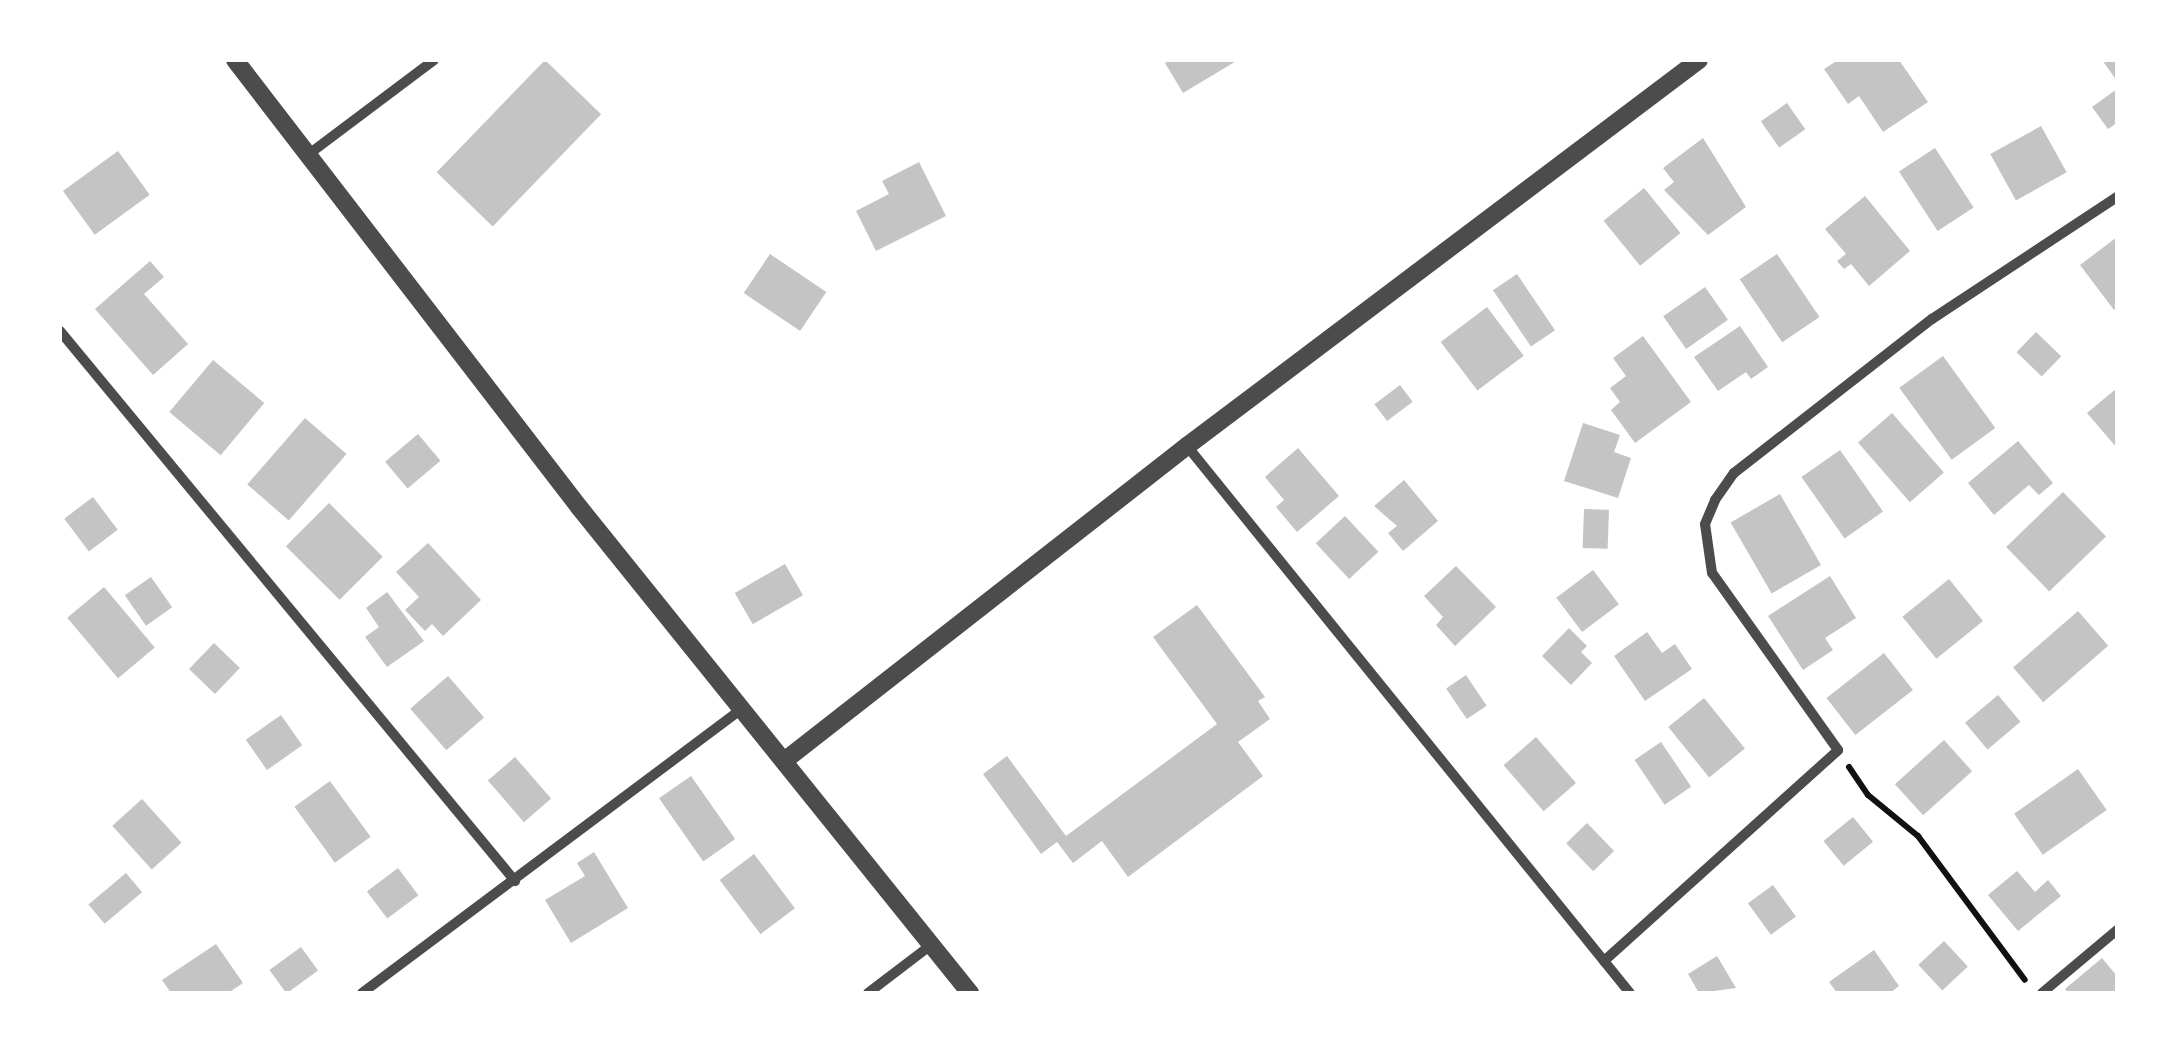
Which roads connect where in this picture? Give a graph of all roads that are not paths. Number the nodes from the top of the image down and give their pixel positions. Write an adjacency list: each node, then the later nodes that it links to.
1 (235, 60): 4 (street)
2 (434, 60): 4 (street)
3 (1699, 60): 7 (street)
4 (309, 154): 8 (street)
5 (2117, 197): 13 (street)
6 (60, 331): 10 (street)
7 (1187, 446): 9 (street); 13 (street)
8 (742, 709): 9 (street); 10 (street)
9 (784, 761): 12 (street)
10 (515, 881): 14 (street)
11 (2117, 930): 18 (street)
12 (931, 945): 15 (street); 16 (street)
13 (1604, 961): 17 (street)
14 (362, 993)
15 (868, 993)
16 (970, 993)
17 (1630, 993)
18 (2042, 993)

